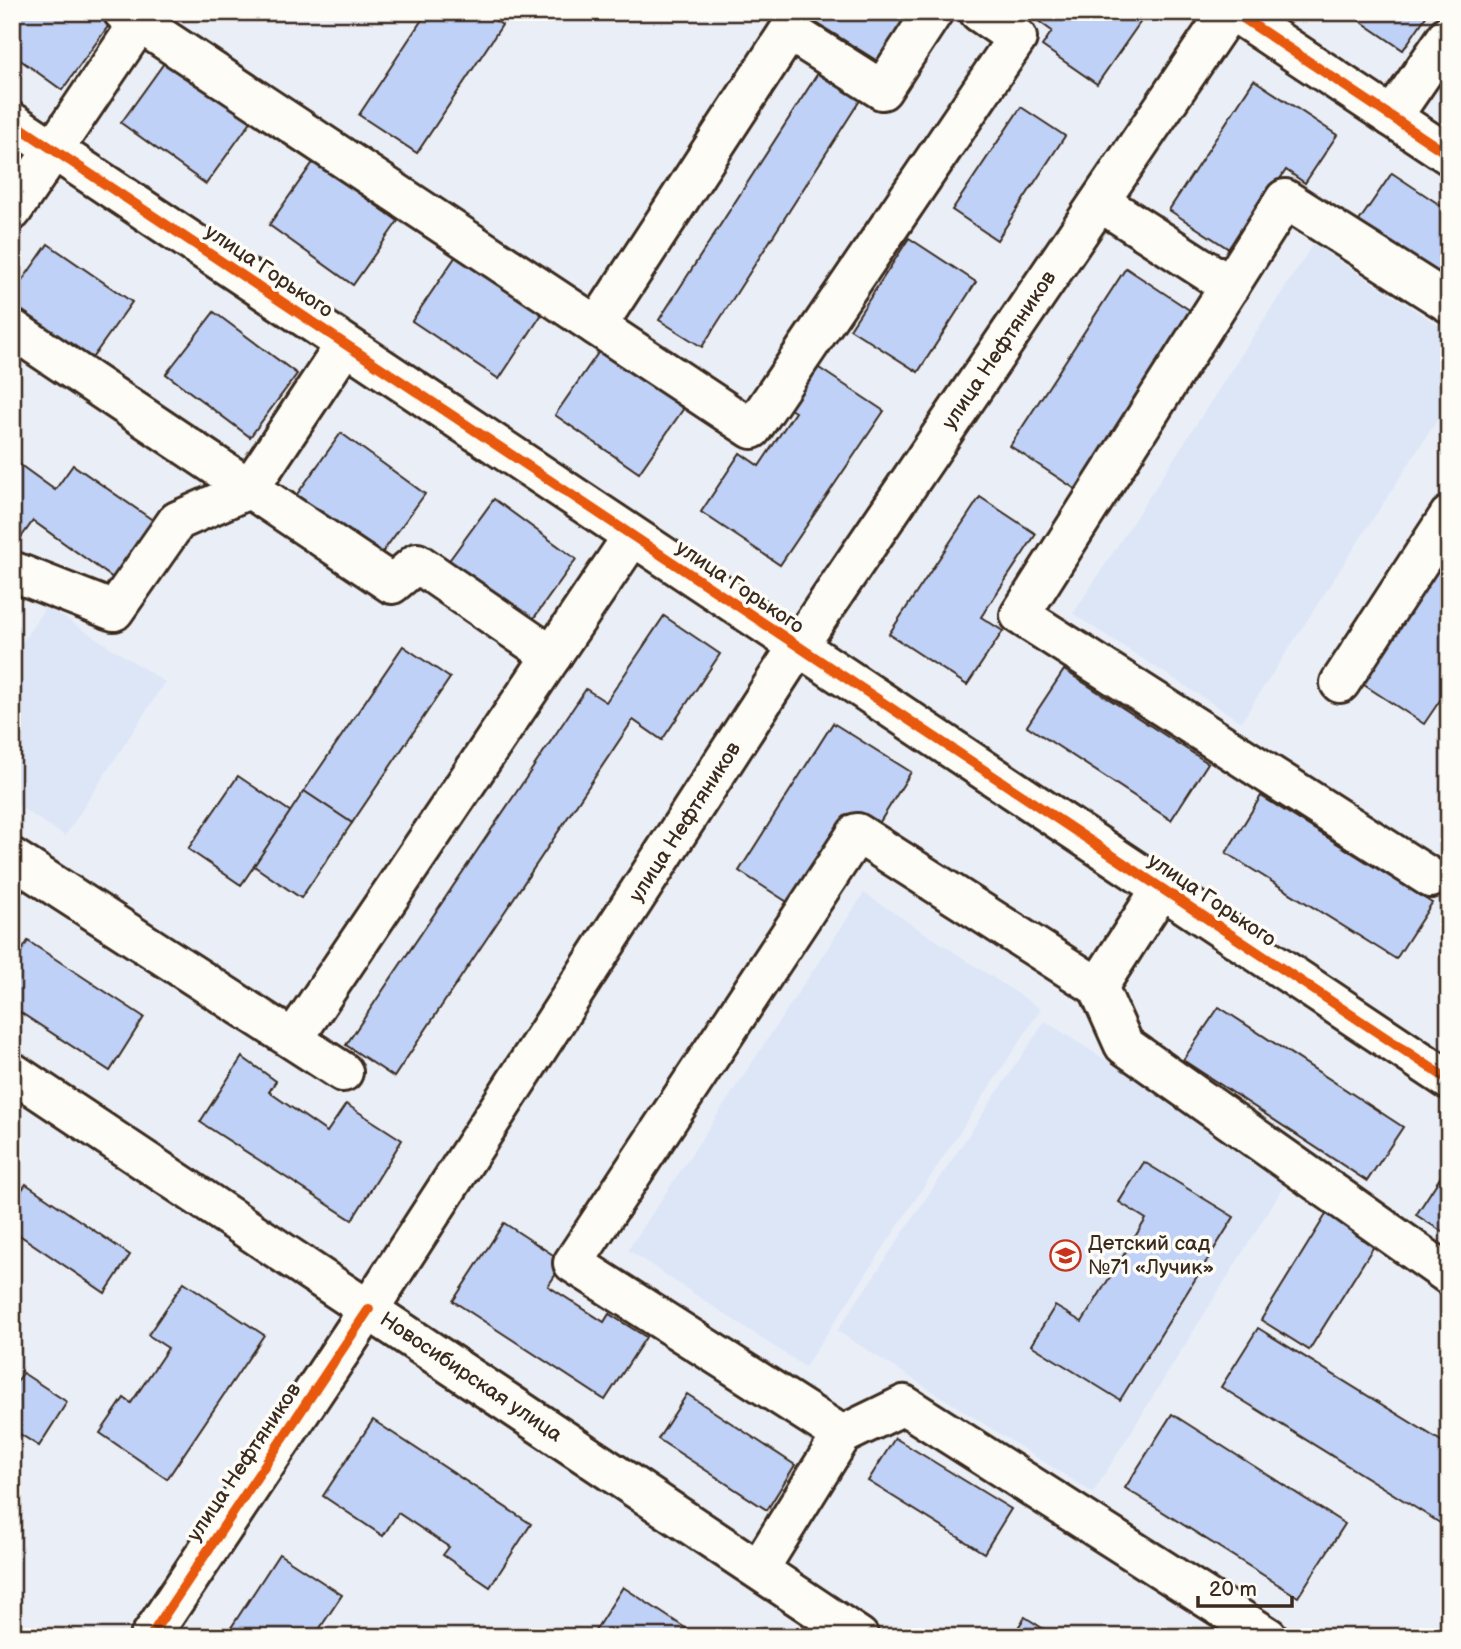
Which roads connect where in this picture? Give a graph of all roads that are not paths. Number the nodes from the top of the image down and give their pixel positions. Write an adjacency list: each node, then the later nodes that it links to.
1 (933, 12): 15 (main road)
2 (979, 12): 15 (main road)
3 (1228, 12): 11 (main road, улица Нефтяников)
4 (1234, 12): 7 (main road)
5 (131, 18): 9 (main road); 15 (main road)
6 (1449, 34): 7 (main road)
7 (1392, 117): 10 (main road)
8 (12, 122): 9 (main road, улица Горького)
9 (53, 149): 12 (main road); 17 (main road, улица Горького)
10 (1449, 155)
11 (1100, 202): 13 (main road); 22 (main road, улица Нефтяников)
12 (12, 211)
13 (1230, 286): 14 (main road); 26 (main road)
14 (1449, 303)
15 (597, 326)
16 (12, 329): 18 (main road)
17 (345, 345): 18 (main road); 20 (main road, улица Горького)
18 (249, 489): 21 (main road); 23 (main road)
19 (1449, 516): 24 (main road)
20 (632, 537): 22 (main road, улица Горького); 23 (main road)
21 (12, 571)
22 (797, 649): 27 (main road, улица Горького); 34 (main road, улица Нефтяников)
23 (552, 656): 29 (main road)
24 (1340, 683)
25 (12, 858): 29 (main road)
26 (1431, 878)
27 (1161, 889): 28 (main road); 32 (main road, улица Горького)
28 (1098, 987): 33 (main road); 35 (main road)
29 (293, 1038): 30 (main road)
30 (343, 1072)
31 (12, 1073): 34 (main road, Новосибирская улица)
32 (1449, 1080)
33 (1449, 1275)
34 (369, 1309): 36 (main road, Новосибирская улица); 38 (main road, улица Нефтяников)
35 (842, 1435): 36 (main road); 39 (main road)
36 (758, 1569): 37 (main road, Новосибирская улица)
37 (836, 1630)
38 (150, 1637)
39 (1268, 1637)

